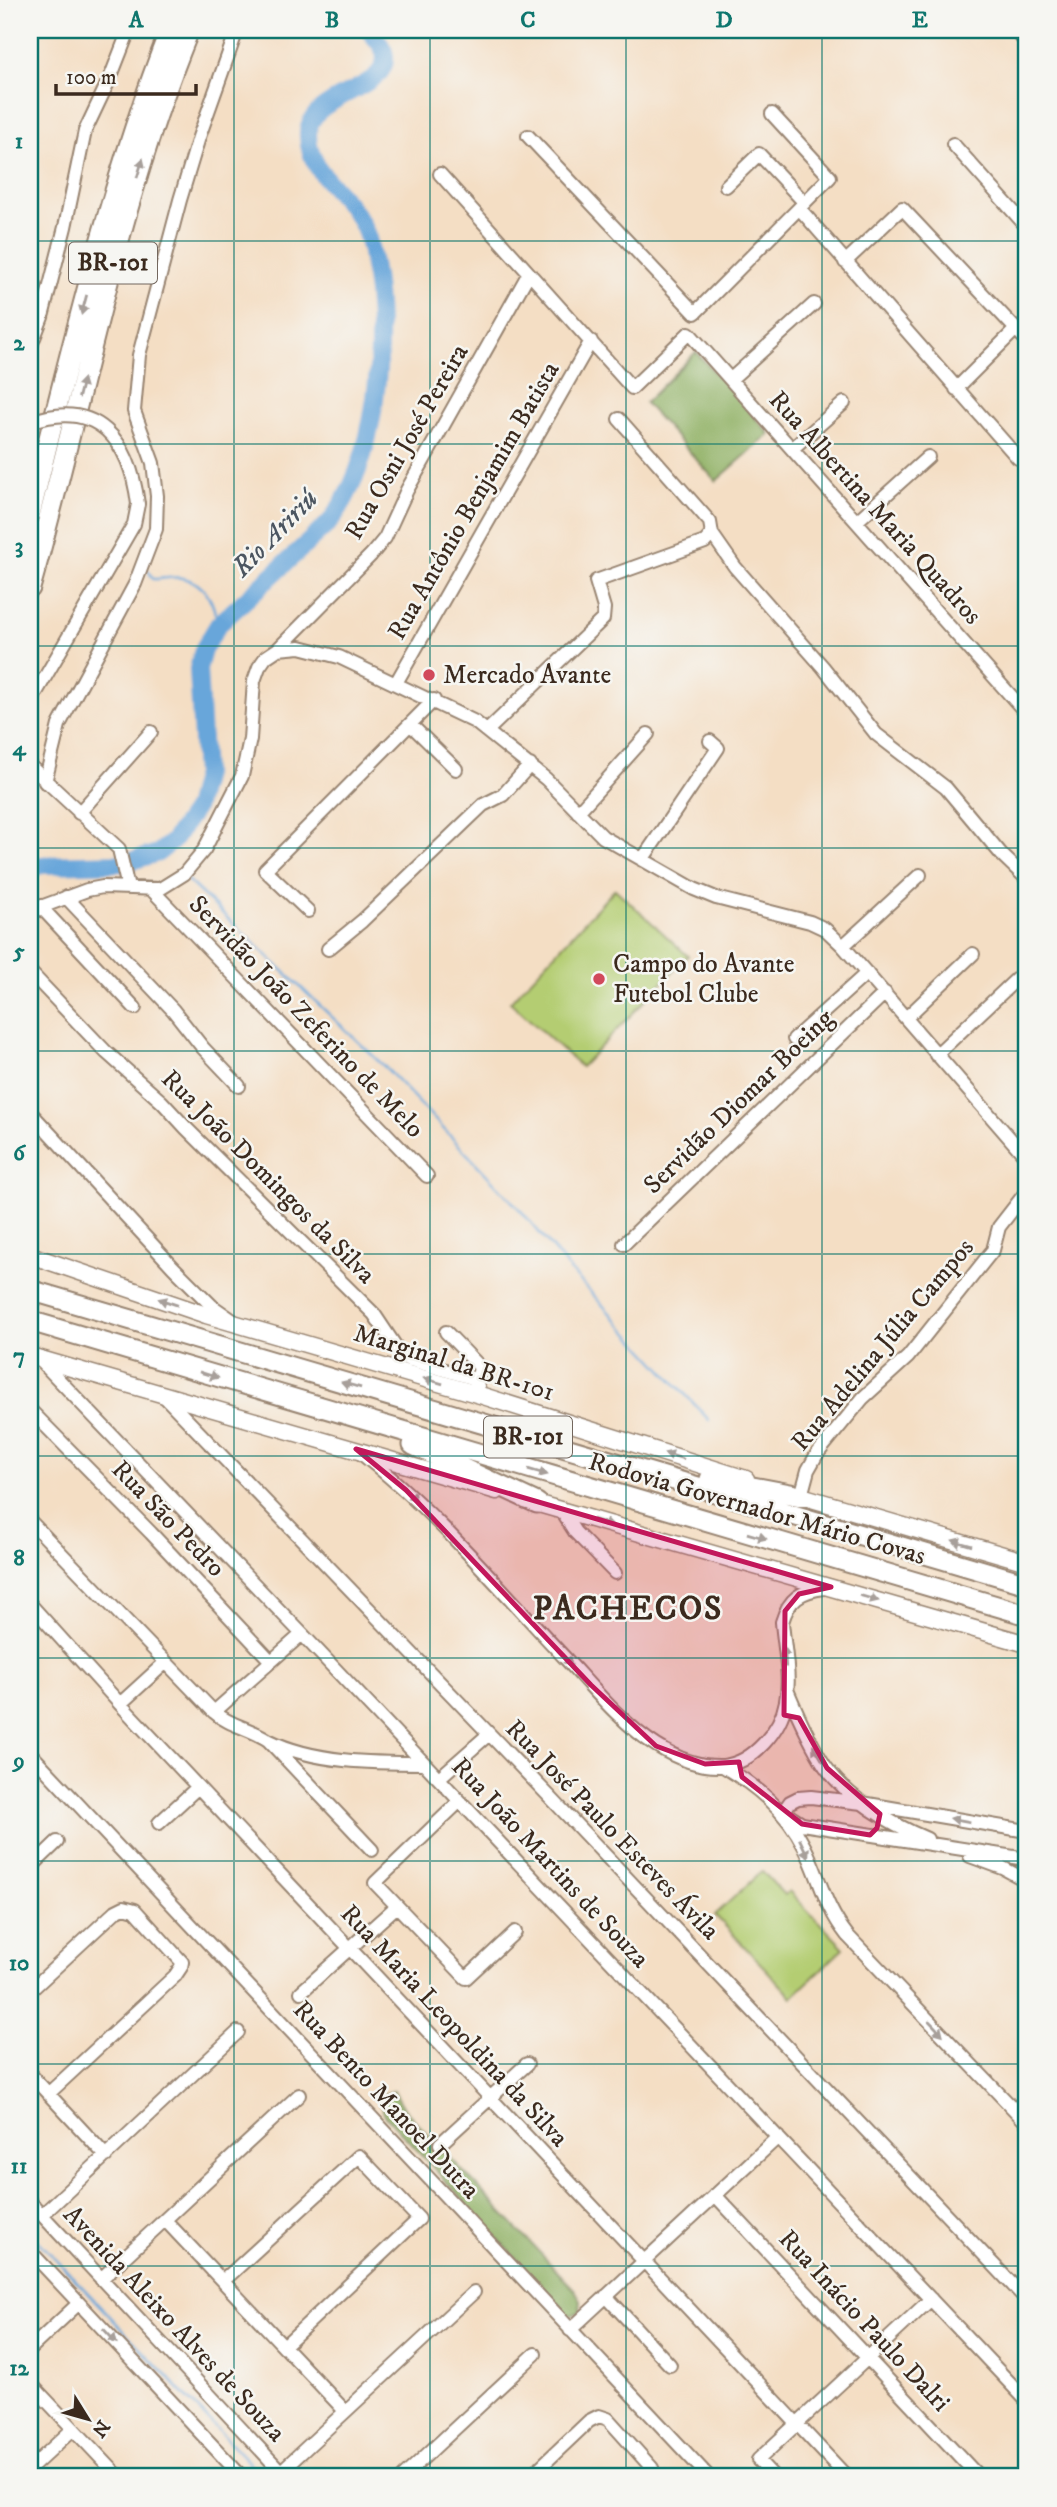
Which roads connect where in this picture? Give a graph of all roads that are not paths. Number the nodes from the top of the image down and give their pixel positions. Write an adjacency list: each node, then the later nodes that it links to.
1 (128, 30): 20 (street)
2 (170, 30): 29 (highway, BR-101, one-way to 29)
3 (189, 30): 32 (highway, BR-101, one-way to 3)
4 (237, 30): 46 (street)
5 (1015, 30): 6 (street)
6 (1027, 43)
7 (772, 114): 12 (street)
8 (528, 136): 12 (street)
9 (953, 144): 13 (street)
10 (440, 174): 15 (street)
11 (726, 186): 12 (street)
12 (801, 205): 14 (street)
13 (1027, 227)
14 (845, 262): 17 (street); 22 (street)
15 (529, 273): 18 (street); 33 (street, Rua Osni José Pereira)
16 (814, 304): 21 (street)
17 (1016, 329): 19 (street); 22 (street)
18 (591, 341): 21 (street, Rua Albertina Maria Quadros); 34 (street, Rua Antônio Benjamim Batista)
19 (1027, 341)
20 (30, 348)
21 (731, 379): 26 (street, Rua Albertina Maria Quadros)
22 (956, 389): 28 (street)
23 (844, 403): 26 (street)
24 (619, 419): 31 (street)
25 (30, 422): 36 (street, bridge)
26 (792, 449): 30 (street, Rua Albertina Maria Quadros)
27 (928, 457): 30 (street)
28 (1027, 459)
29 (30, 514)
30 (857, 521): 37 (street, Rua Albertina Maria Quadros)
31 (712, 534): 39 (street); 51 (street)
32 (30, 588)
33 (278, 649): 34 (street); 53 (street, Rua Osni José Pereira)
34 (396, 683): 35 (street)
35 (434, 701): 38 (street); 39 (street)
36 (30, 703)
37 (1027, 714)
38 (410, 724): 45 (street); 56 (street)
39 (488, 730): 43 (street)
40 (151, 732): 48 (street)
41 (648, 734): 47 (street)
42 (710, 741): 49 (street)
43 (530, 765): 47 (street); 58 (street)
44 (30, 766): 46 (street)
45 (456, 769)
46 (45, 782): 48 (street)
47 (578, 812): 49 (street)
48 (79, 813): 52 (street)
49 (642, 860): 57 (street)
50 (920, 875): 57 (street)
51 (1027, 879)
52 (127, 882): 53 (street); 54 (street)
53 (152, 890): 71 (street, Servidão João Zeferino de Melo)
54 (66, 897): 55 (street); 68 (street)
55 (35, 908): 64 (street)
56 (308, 911)
57 (843, 947): 62 (street)
58 (328, 949)
59 (973, 954): 65 (street)
60 (1027, 969): 67 (street)
61 (30, 972): 82 (street, Rua João Domingos da Silva)
62 (867, 973): 63 (street); 66 (street)
63 (885, 993): 65 (street); 73 (street, Servidão Diomar Boeing)
64 (135, 1008)
65 (906, 1018): 67 (street)
66 (794, 1039)
67 (936, 1055): 70 (street)
68 (239, 1086)
69 (30, 1112): 79 (street)
70 (1027, 1158)
71 (427, 1176)
72 (1027, 1191): 88 (street, Rua Adelina Júlia Campos)
73 (624, 1244)
74 (30, 1255): 79 (main road, Marginal da BR-101, one-way to 74)
75 (30, 1276): 77 (highway)
76 (30, 1290): 77 (highway, Rodovia Governador Mário Covas / BR-101)
77 (105, 1312): 87 (highway, Rodovia Governador Mário Covas / BR-101, one-way to 77)
78 (30, 1321): 85 (highway, Rodovia Governador Mário Covas / BR-101, one-way to 85)
79 (240, 1326): 82 (main road, Marginal da BR-101, one-way to 79)
80 (446, 1332): 82 (street)
81 (34, 1357): 83 (main road); 98 (street, Rua João Martins de Souza)
82 (478, 1388): 88 (main road, Marginal da BR-101, one-way to 82)
83 (162, 1393): 86 (main road); 107 (street, Rua José Paulo Esteves Ávila)
84 (30, 1410): 100 (street, Rua São Pedro)
85 (355, 1418): 89 (highway); 97 (highway, Rodovia Governador Mário Covas / BR-101, one-way to 97)
86 (356, 1449): 89 (main road); 112 (street, one-way to 112)
87 (600, 1458): 88 (highway); 94 (highway, Rodovia Governador Mário Covas / BR-101)
88 (801, 1496): 92 (main road, Marginal da BR-101, one-way to 88)
89 (537, 1503): 90 (main road)
90 (561, 1510): 93 (street); 95 (main road, one-way to 95)
91 (30, 1521): 101 (street)
92 (1027, 1562)
93 (615, 1573)
94 (1027, 1584)
95 (831, 1587): 99 (main road, one-way to 99); 102 (street, one-way to 95)
96 (30, 1605): 103 (street, Rua Maria Leopoldina da Silva)
97 (1027, 1615)
98 (302, 1634): 100 (street); 111 (street, Rua João Martins de Souza)
99 (1027, 1644)
100 (271, 1661): 104 (street)
101 (166, 1662): 103 (street); 104 (street)
102 (787, 1692): 105 (street); 106 (street)
103 (120, 1704): 115 (street, Rua Maria Leopoldina da Silva)
104 (214, 1712): 108 (street)
105 (799, 1718): 106 (street); 117 (street, one-way to 105)
106 (779, 1722): 110 (street)
107 (489, 1734): 114 (street); 155 (street, Rua José Paulo Esteves Ávila)
108 (268, 1740): 111 (street); 125 (street)
109 (30, 1753): 157 (street, Rua Bento Manoel Dutra)
110 (750, 1755): 112 (street); 113 (street)
111 (424, 1763): 114 (street, Rua João Martins de Souza)
112 (723, 1766): 113 (street)
113 (742, 1777): 118 (street)
114 (439, 1778): 116 (street, Rua João Martins de Souza)
115 (198, 1787): 120 (street); 131 (street, Rua Maria Leopoldina da Silva)
116 (460, 1801): 129 (street); 141 (street, Rua João Martins de Souza)
117 (862, 1803): 118 (street); 119 (street); 121 (street, one-way to 117)
118 (783, 1812): 122 (street); 140 (street, one-way to 140)
119 (880, 1814): 122 (street); 124 (street)
120 (159, 1824)
121 (1027, 1831)
122 (870, 1835): 124 (street)
123 (57, 1842): 127 (street)
124 (941, 1846): 126 (street); 128 (street)
125 (372, 1850)
126 (1027, 1859)
127 (30, 1868)
128 (1027, 1881)
129 (393, 1909): 130 (street); 131 (street)
130 (515, 1932)
131 (350, 1948): 133 (street); 139 (street, Rua Maria Leopoldina da Silva)
132 (30, 1991): 137 (street)
133 (301, 1992)
134 (238, 2032): 143 (street)
135 (527, 2064): 139 (street)
136 (30, 2074): 137 (street)
137 (48, 2094): 143 (street)
138 (299, 2095): 147 (street)
139 (490, 2098): 142 (street); 149 (street, Rua Maria Leopoldina da Silva)
140 (1027, 2123)
141 (778, 2137): 144 (street); 154 (street, Rua João Martins de Souza)
142 (440, 2144)
143 (106, 2155): 146 (street)
144 (715, 2195): 149 (street); 161 (street, Rua Inácio Paulo Dalri)
145 (30, 2202): 146 (street, Avenida Aleixo Alves de Souza)
146 (42, 2215): 150 (street, Avenida Aleixo Alves de Souza)
147 (165, 2220): 150 (street); 151 (street)
148 (30, 2250): 156 (street, Avenida Aleixo Alves de Souza)
149 (644, 2261): 153 (street); 166 (street, Rua Maria Leopoldina da Silva)
150 (101, 2279): 169 (street, Avenida Aleixo Alves de Souza)
151 (223, 2281): 158 (street); 158 (street)
152 (474, 2292): 165 (street)
153 (606, 2296): 157 (street); 162 (street)
154 (930, 2299): 161 (street); 164 (street, Rua João Martins de Souza)
155 (1027, 2300)
156 (79, 2303): 159 (street); 171 (street, Avenida Aleixo Alves de Souza, one-way to 171)
157 (570, 2330): 175 (street, Rua Bento Manoel Dutra)
158 (284, 2346): 165 (street)
159 (30, 2349)
160 (535, 2354): 172 (street)
161 (867, 2358): 166 (street); 178 (street, Rua Inácio Paulo Dalri)
162 (670, 2365)
163 (30, 2383): 167 (street)
164 (1027, 2401)
165 (345, 2411): 169 (street)
166 (797, 2424): 176 (street); 177 (street, Rua Maria Leopoldina da Silva)
167 (73, 2429): 168 (street); 170 (street)
168 (30, 2469)
169 (280, 2475)
170 (118, 2477)
171 (242, 2477)
172 (403, 2477)
173 (530, 2477): 174 (street)
174 (654, 2477)
175 (709, 2477)
176 (774, 2477)
177 (847, 2477)
178 (979, 2477)

